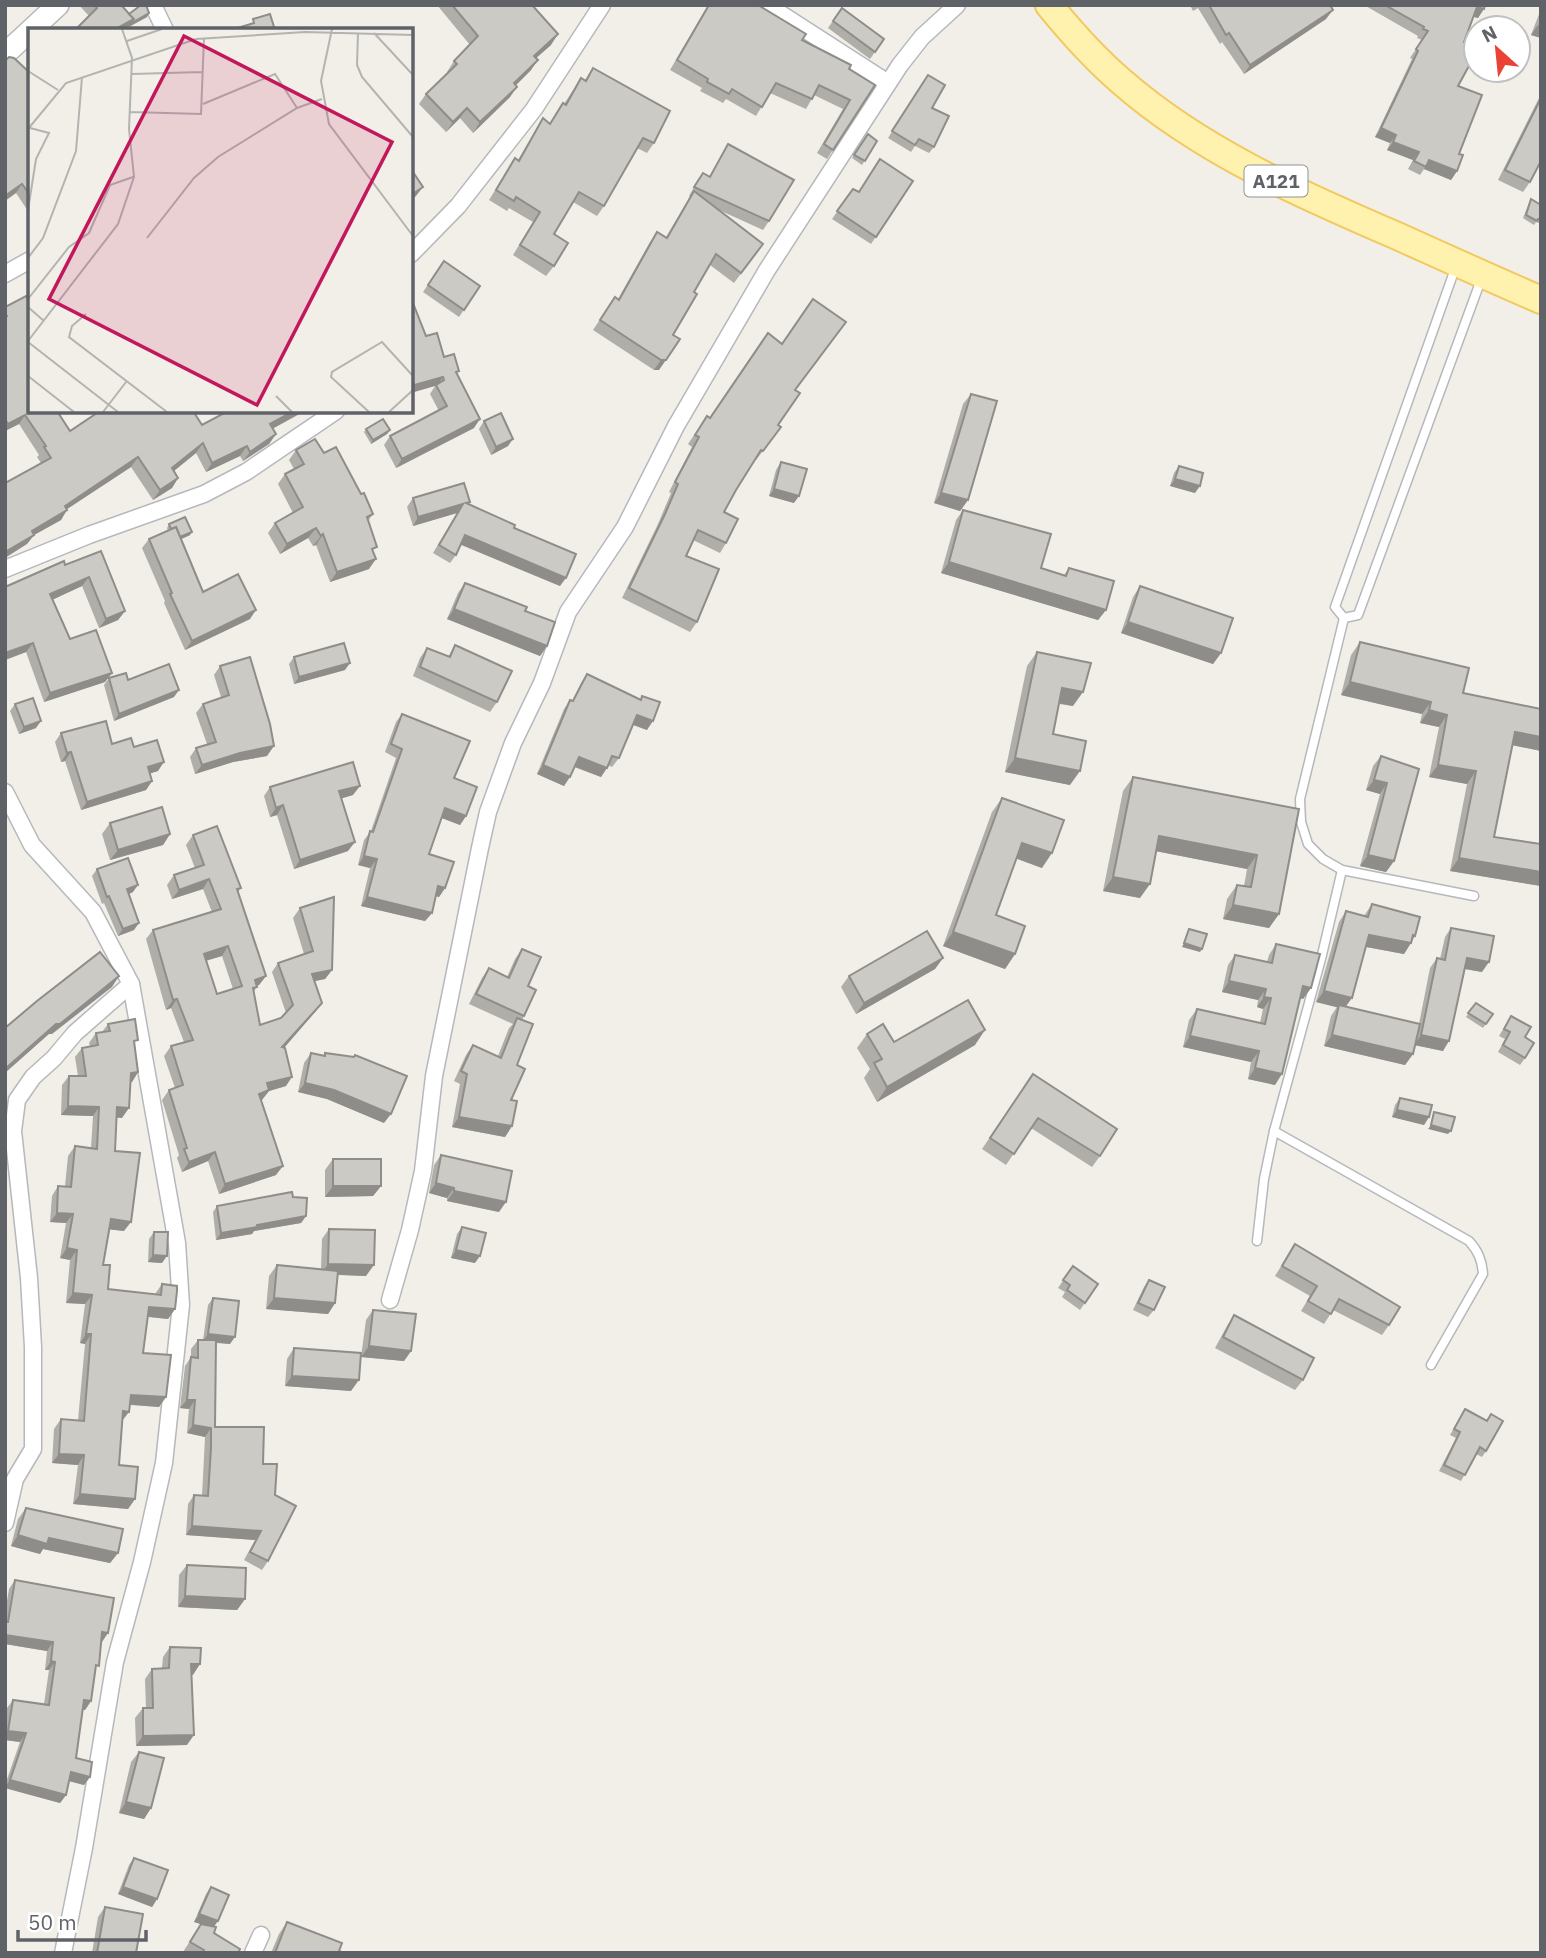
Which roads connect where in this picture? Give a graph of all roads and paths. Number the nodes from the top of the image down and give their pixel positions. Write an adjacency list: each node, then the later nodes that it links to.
1 (58, 5): 7 (street)
2 (153, 5): 8 (street)
3 (602, 5): 12 (street)
4 (767, 5): 11 (street)
5 (957, 5): 11 (street)
6 (1049, 5): 14 (main road, A121)
7 (32, 28)
8 (164, 28)
9 (28, 32): 10 (street)
10 (5, 54)
11 (888, 83): 27 (street)
12 (413, 252)
13 (28, 261): 15 (street)
14 (1457, 262): 16 (main road, A121); 20 (lane)
15 (5, 274)
16 (1482, 274): 17 (main road, A121); 20 (lane)
17 (1541, 300)
18 (333, 413): 19 (street)
19 (5, 569)
20 (1344, 618): 22 (lane)
21 (5, 792): 24 (street)
22 (1342, 870): 23 (lane); 25 (lane)
23 (1474, 896)
24 (131, 984): 29 (street); 31 (street)
25 (1273, 1131): 26 (lane); 28 (lane)
26 (1257, 1241)
27 (390, 1300)
28 (1431, 1366)
29 (5, 1523)
30 (261, 1935): 32 (street)
31 (63, 1953)
32 (253, 1953)

